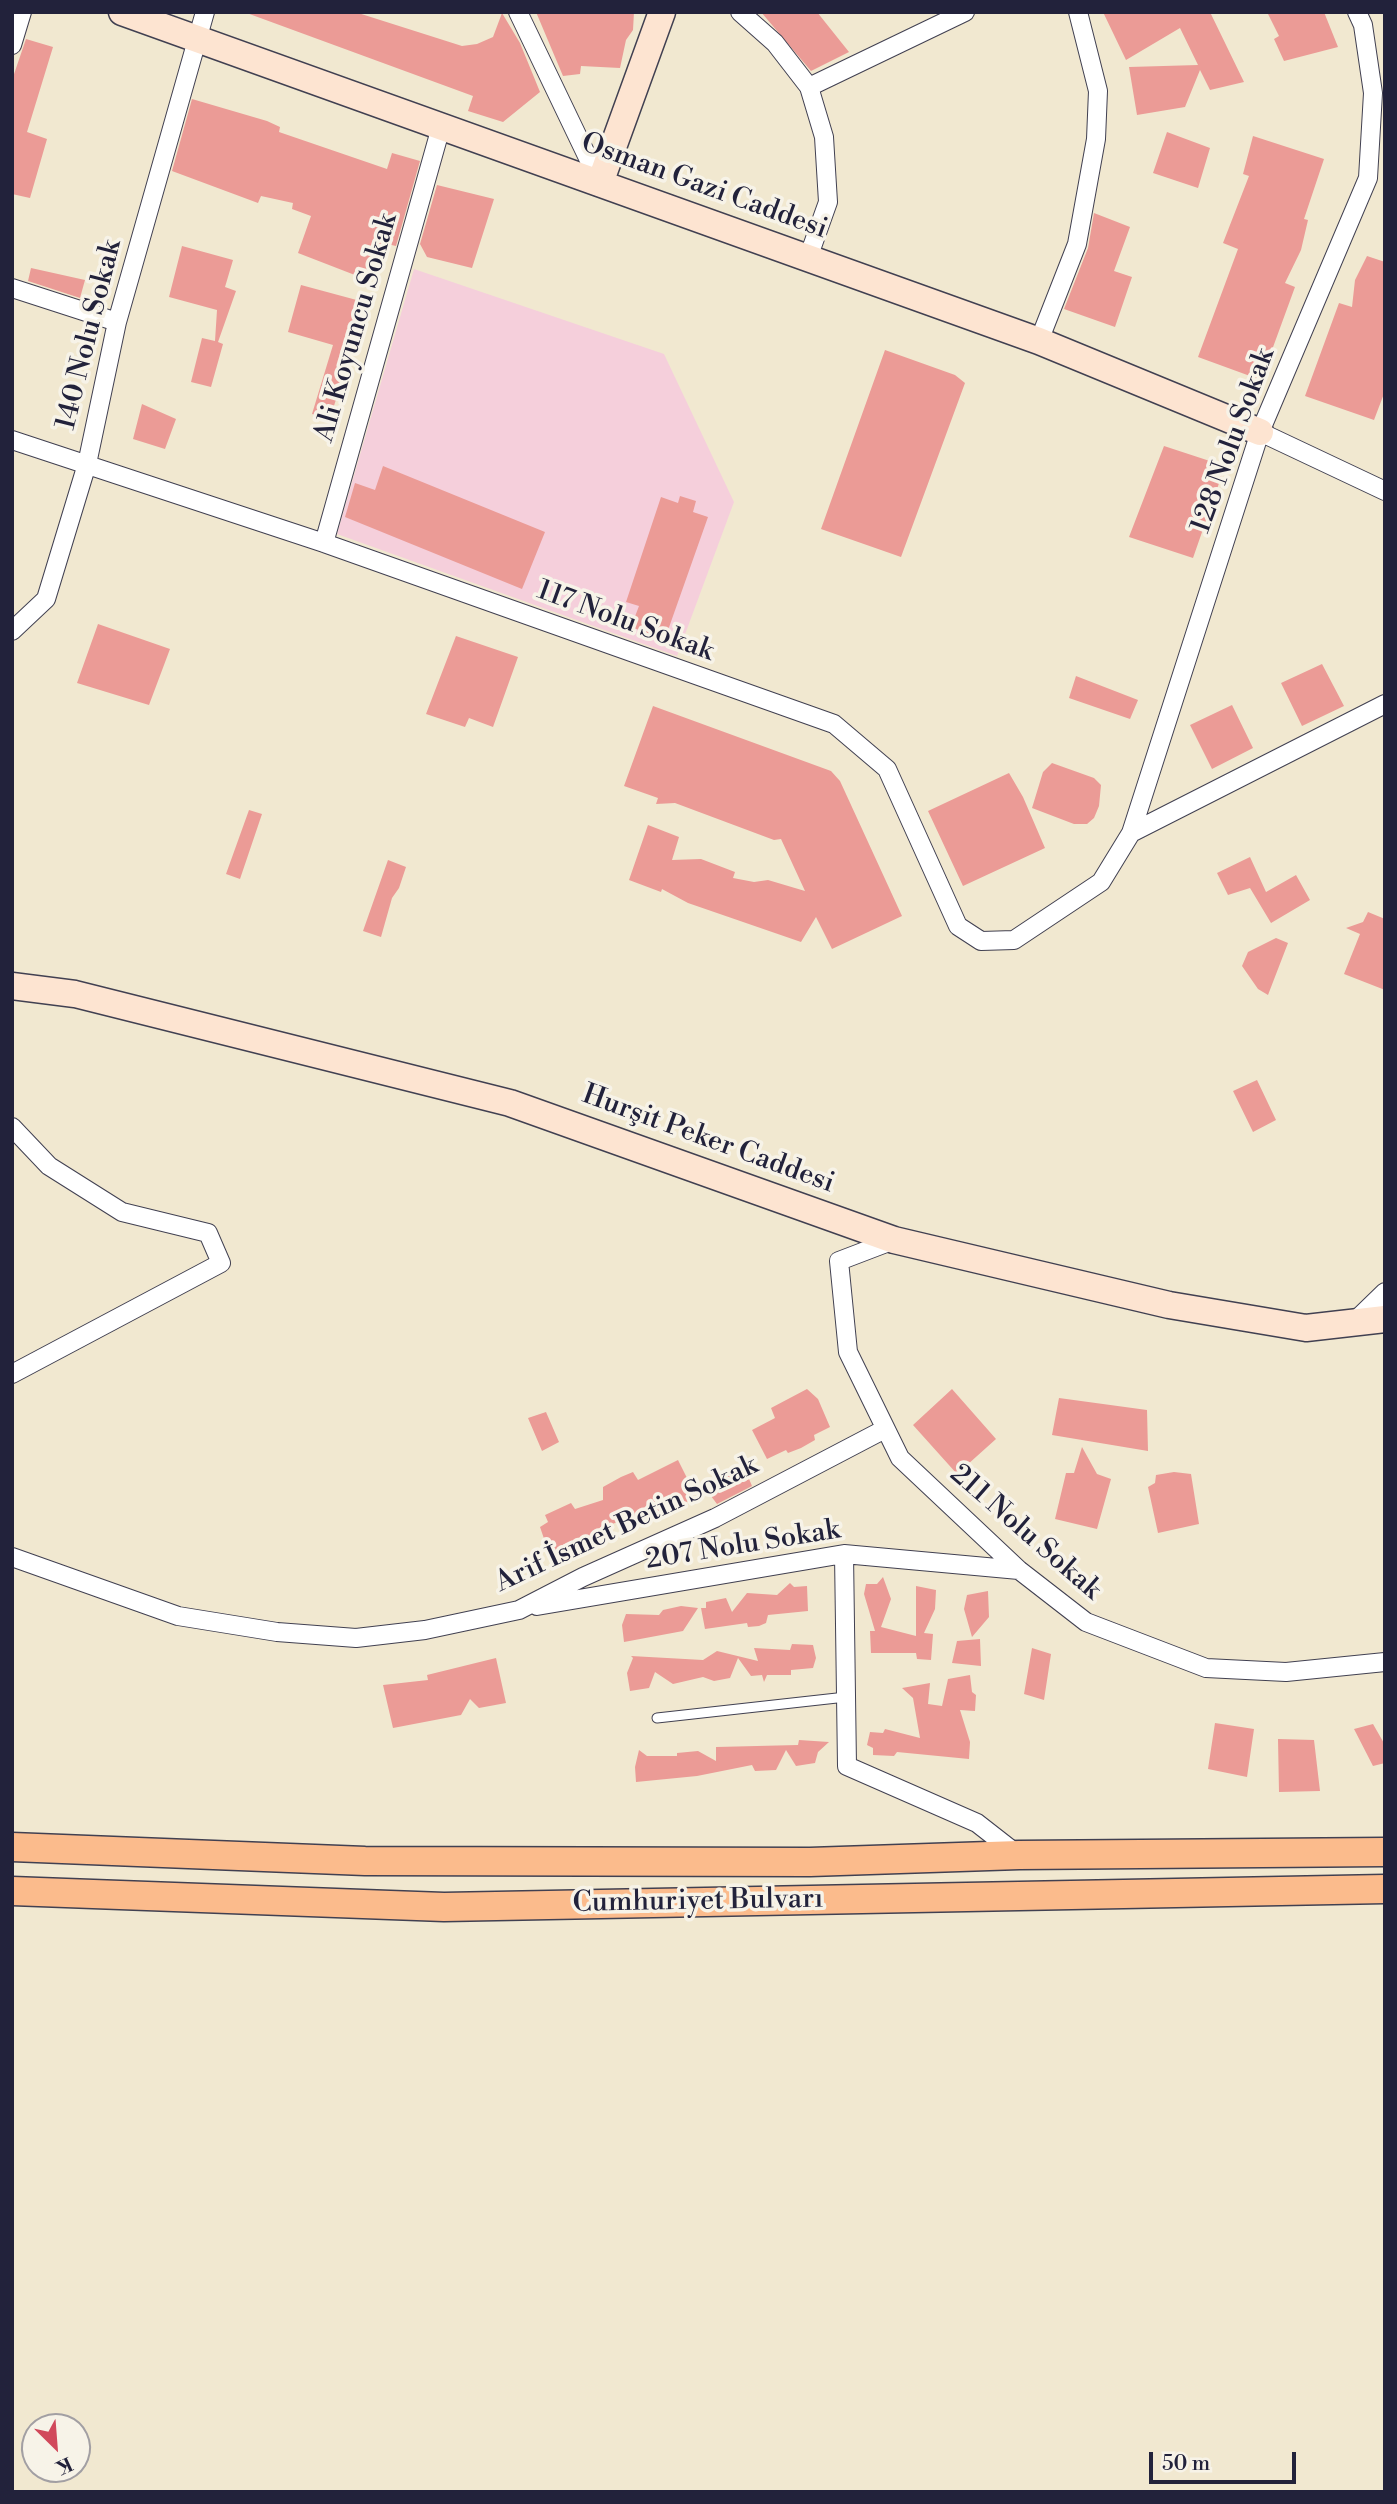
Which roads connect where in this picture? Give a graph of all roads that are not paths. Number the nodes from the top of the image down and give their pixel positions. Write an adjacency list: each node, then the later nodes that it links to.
1 (22, 12): 11 (street)
2 (122, 12): 10 (street, Osman Gazi Caddesi)
3 (205, 12): 10 (street, 140 Nolu Sokak)
4 (518, 12): 14 (street)
5 (663, 12): 14 (street)
6 (740, 12): 12 (street)
7 (965, 12): 12 (street)
8 (1078, 12): 18 (street)
9 (1357, 12): 19 (street, 128 Nolu Sokak)
10 (198, 39): 13 (street, Osman Gazi Caddesi); 17 (street, 140 Nolu Sokak)
11 (12, 45)
12 (809, 87): 15 (street)
13 (441, 127): 14 (street, Osman Gazi Caddesi); 23 (street, Ali Koyuncu Sokak)
14 (600, 183): 15 (street, Osman Gazi Caddesi)
15 (808, 258): 18 (street, Osman Gazi Caddesi)
16 (12, 288): 17 (street)
17 (117, 321): 21 (street, 140 Nolu Sokak)
18 (1039, 341): 19 (street, Osman Gazi Caddesi)
19 (1260, 432): 22 (street); 26 (street, 128 Nolu Sokak)
20 (12, 440): 21 (street, 117 Nolu Sokak)
21 (87, 464): 23 (street, 117 Nolu Sokak); 24 (street, 140 Nolu Sokak)
22 (1385, 491)
23 (324, 543): 27 (street, 117 Nolu Sokak)
24 (12, 631)
25 (1385, 704): 26 (street)
26 (1131, 833): 27 (street, 128 Nolu Sokak)
27 (1101, 881)
28 (12, 986): 30 (street, Hurşit Peker Caddesi)
29 (12, 1127): 34 (street)
30 (894, 1240): 33 (street, Hurşit Peker Caddesi); 35 (street, 211 Nolu Sokak)
31 (1385, 1292): 33 (street)
32 (1385, 1320): 33 (street, Hurşit Peker Caddesi)
33 (1353, 1323)
34 (12, 1374)
35 (885, 1429): 38 (street, 211 Nolu Sokak); 39 (street, Arif İsmet Betin Sokak)
36 (844, 1554): 38 (street, 207 Nolu Sokak); 39 (street, 207 Nolu Sokak); 41 (street)
37 (12, 1557): 39 (street, Arif İsmet Betin Sokak)
38 (1019, 1570): 40 (street, 211 Nolu Sokak)
39 (519, 1610)
40 (1385, 1662)
41 (846, 1697): 42 (lane); 45 (street)
42 (657, 1718)
43 (12, 1847): 45 (main road, Cumhuriyet Bulvarı)
44 (1385, 1852): 45 (main road, Cumhuriyet Bulvarı)
45 (1019, 1855)
46 (1385, 1889): 47 (main road, Cumhuriyet Bulvarı)
47 (12, 1891)

